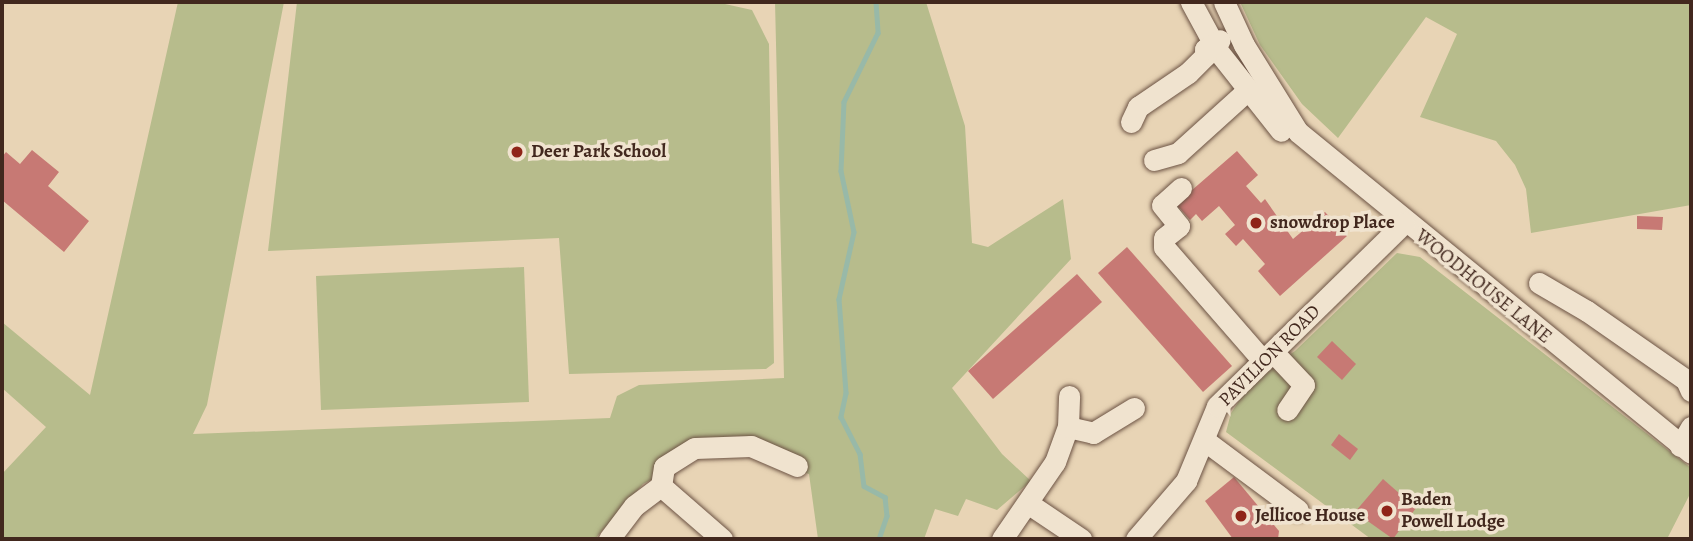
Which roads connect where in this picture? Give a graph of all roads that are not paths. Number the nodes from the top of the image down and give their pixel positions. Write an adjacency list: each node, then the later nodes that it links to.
1 (1191, 2): 4 (street)
2 (1224, 2): 3 (street, WOODHOUSE LANE)
3 (1237, 30): 4 (street); 5 (street, WOODHOUSE LANE)
4 (1213, 43): 6 (street); 8 (street)
5 (1252, 58): 6 (street); 12 (street, WOODHOUSE LANE)
6 (1231, 70): 7 (street)
7 (1243, 93): 9 (street); 10 (street)
8 (1131, 122)
9 (1281, 131)
10 (1154, 160)
11 (1181, 188): 14 (street)
12 (1404, 223): 14 (street, PAVILION ROAD); 22 (street, WOODHOUSE LANE)
13 (1539, 283): 15 (street)
14 (1268, 356): 18 (street); 21 (street, PAVILION ROAD)
15 (1691, 391)
16 (1069, 396): 19 (street)
17 (1134, 408): 19 (street)
18 (1287, 410)
19 (1068, 426): 25 (street)
20 (1691, 427): 22 (street)
21 (1204, 440): 26 (street); 31 (street, PAVILION ROAD)
22 (1686, 450)
23 (797, 466): 24 (street)
24 (661, 486): 27 (street); 28 (street)
25 (1029, 504): 29 (street); 30 (street)
26 (1298, 510)
27 (609, 539)
28 (722, 539)
29 (1002, 539)
30 (1081, 539)
31 (1136, 539)

